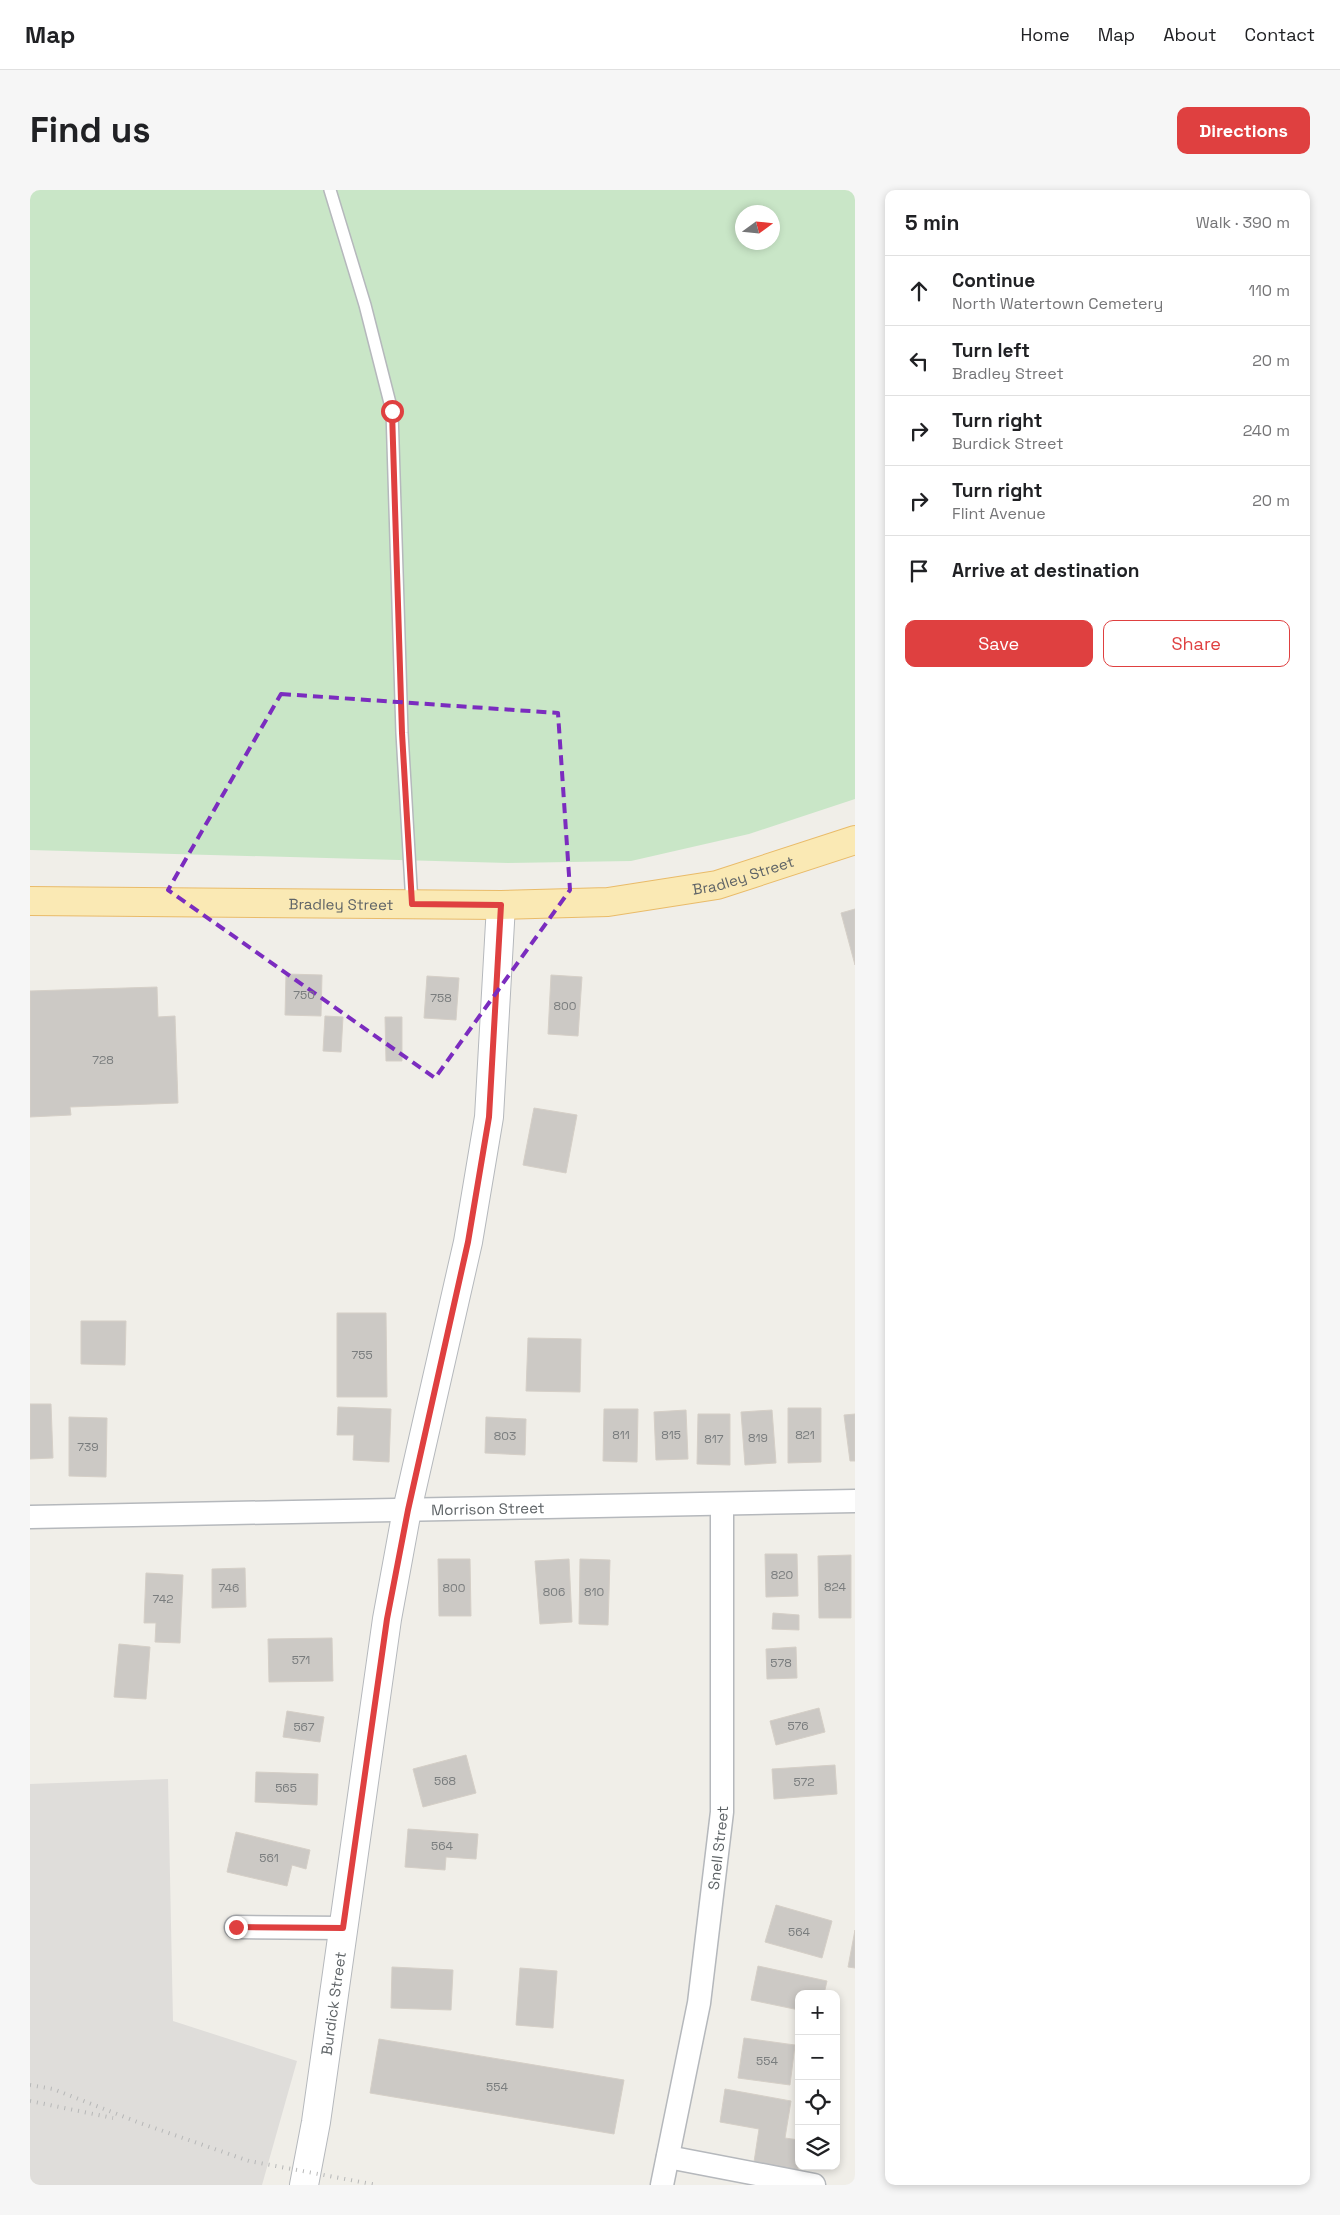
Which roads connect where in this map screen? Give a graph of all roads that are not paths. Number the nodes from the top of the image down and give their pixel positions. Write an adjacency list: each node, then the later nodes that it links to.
1 (330, 190): 4 (lane)
2 (855, 840): 5 (main road, Bradley Street)
3 (30, 900): 4 (main road, Bradley Street)
4 (412, 904): 5 (main road, Bradley Street)
5 (501, 905): 8 (street, Burdick Street)
6 (855, 1501): 7 (street, Morrison Street)
7 (722, 1505): 8 (street, Morrison Street); 12 (street, Snell Street)
8 (408, 1510): 9 (street, Morrison Street); 11 (street, Burdick Street)
9 (30, 1517)
10 (236, 1927): 11 (street)
11 (343, 1928): 13 (street, Burdick Street)
12 (668, 2157): 14 (street, Snell Street); 15 (street)
13 (304, 2185)
14 (662, 2185)
15 (814, 2185)

